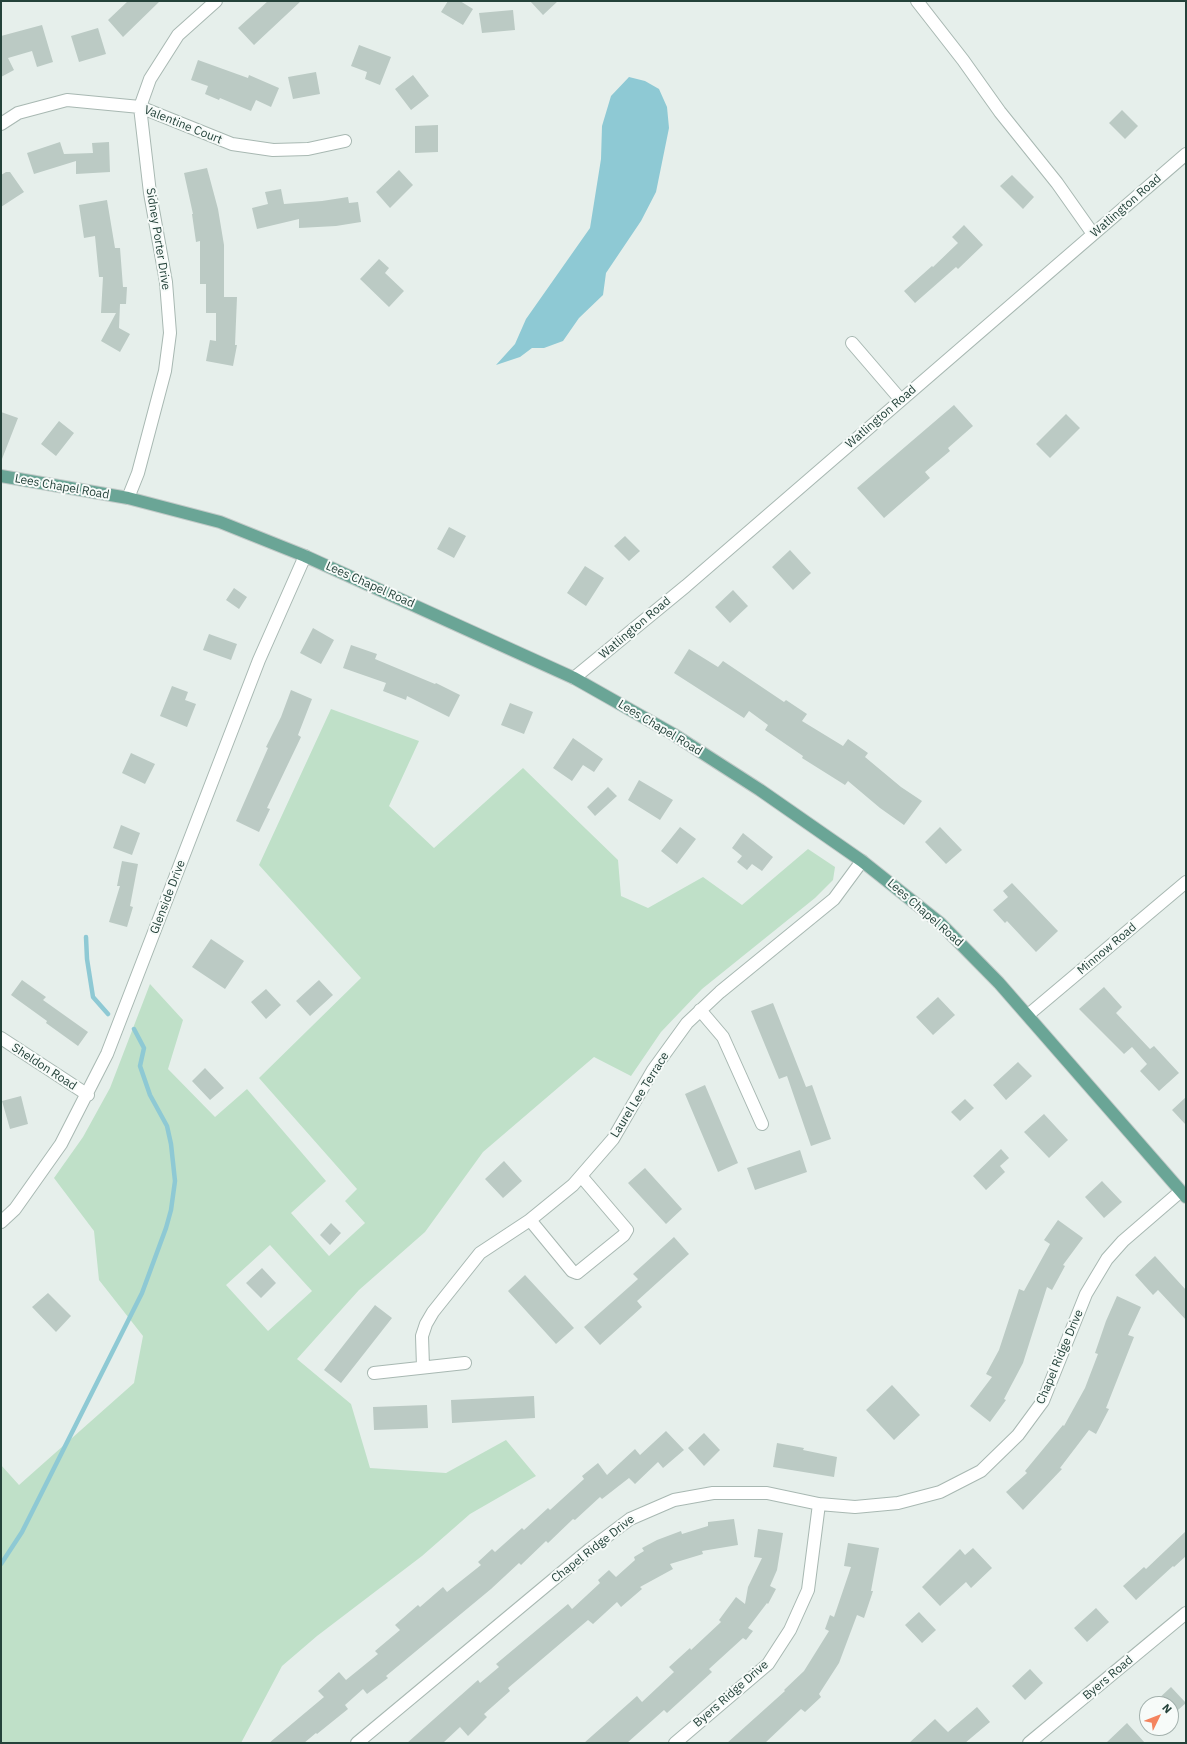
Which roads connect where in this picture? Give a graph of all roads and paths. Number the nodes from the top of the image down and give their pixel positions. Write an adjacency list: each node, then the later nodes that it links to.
1 (216, 1): 3 (street, Sidney Porter Drive)
2 (918, 1): 7 (street)
3 (140, 107): 4 (street, Valentine Court); 5 (street, Valentine Court); 11 (street, Sidney Porter Drive)
4 (1, 124)
5 (344, 141)
6 (1186, 154): 7 (street, Watlington Road)
7 (1093, 234): 9 (street, Watlington Road)
8 (852, 343): 9 (street)
9 (901, 400): 13 (street, Watlington Road)
10 (1, 476): 11 (main road, Lees Chapel Road)
11 (128, 498): 12 (main road, Lees Chapel Road)
12 (305, 556): 13 (main road, Lees Chapel Road); 19 (street, Glenside Drive)
13 (574, 678): 14 (main road, Lees Chapel Road)
14 (862, 861): 16 (street, Laurel Lee Terrace); 17 (main road, Lees Chapel Road)
15 (1186, 882): 17 (street, Minnow Road)
16 (700, 1010): 20 (street); 21 (street, Laurel Lee Terrace)
17 (1028, 1015): 22 (main road, Lees Chapel Road)
18 (1, 1038): 19 (street, Sheldon Road)
19 (88, 1095): 24 (street, Glenside Drive)
20 (762, 1124)
21 (581, 1176): 23 (street, Laurel Lee Terrace); 23 (street)
22 (1184, 1194): 28 (street, Chapel Ridge Drive)
23 (530, 1220): 26 (street, Laurel Lee Terrace)
24 (1, 1222)
25 (465, 1363): 26 (street)
26 (423, 1367): 27 (street)
27 (374, 1373)
28 (819, 1504): 30 (street, Chapel Ridge Drive); 31 (street, Byers Ridge Drive)
29 (1186, 1613): 32 (street, Byers Road)
30 (357, 1743)
31 (675, 1743)
32 (1029, 1743)

